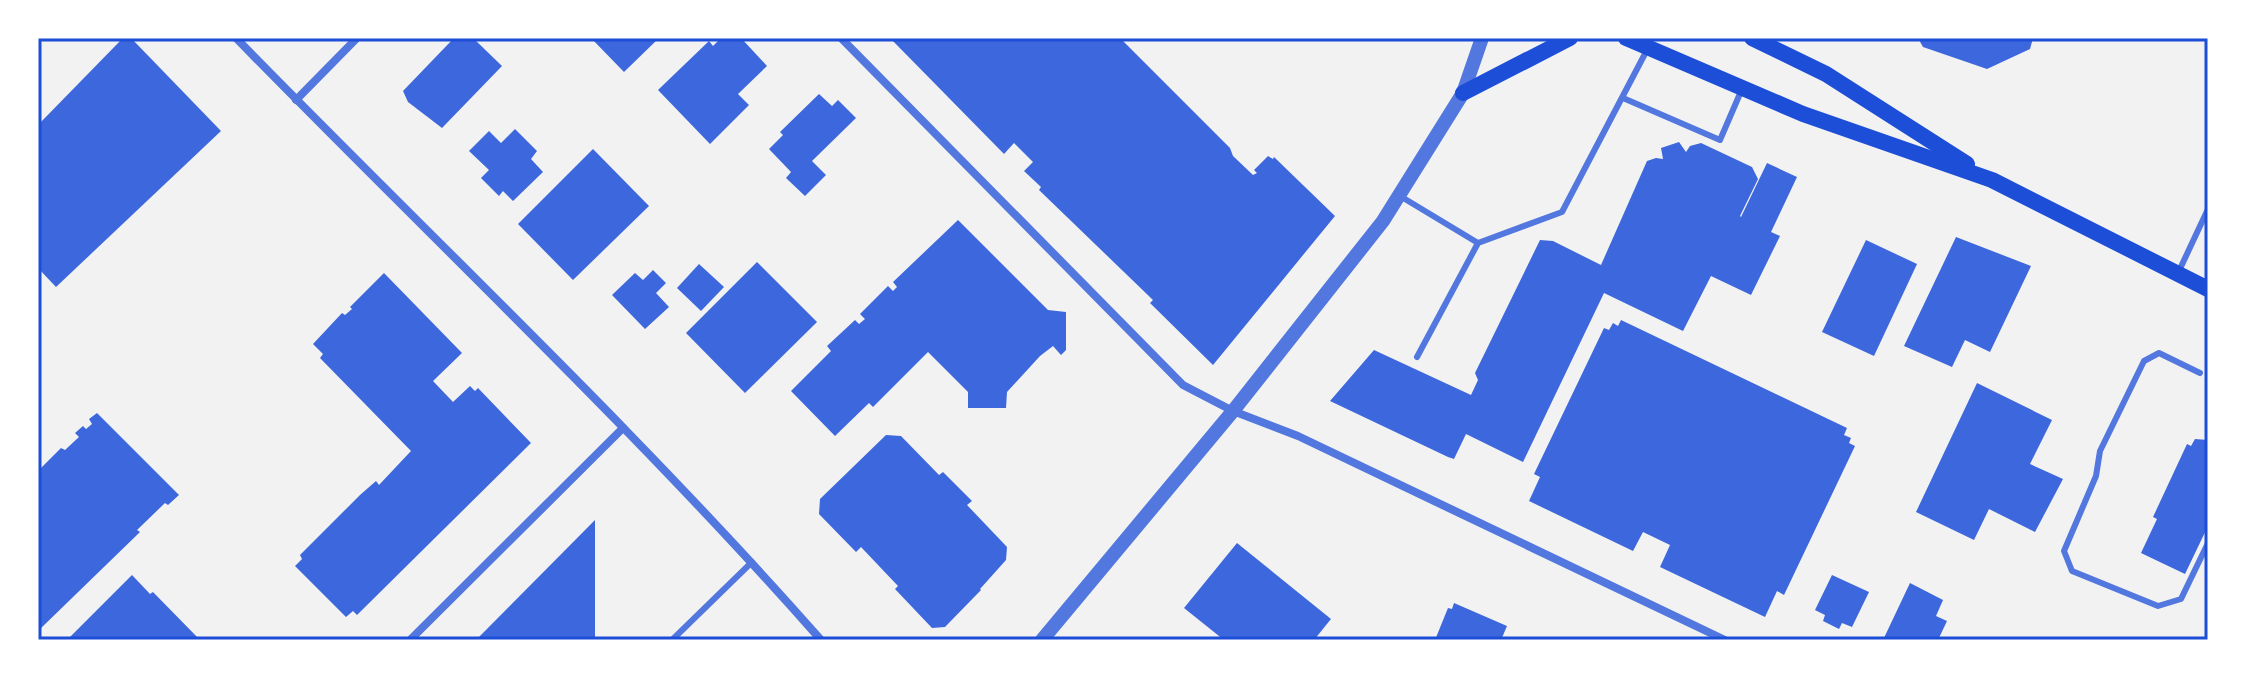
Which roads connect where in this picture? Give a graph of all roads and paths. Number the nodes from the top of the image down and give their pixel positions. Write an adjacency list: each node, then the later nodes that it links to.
1 (236, 38): 12 (street)
2 (357, 38): 12 (street)
3 (841, 38): 21 (street)
4 (1482, 38): 10 (street)
5 (1570, 38): 10 (main road)
6 (1626, 38): 8 (main road)
7 (1752, 38): 13 (main road)
8 (1648, 48): 9 (main road); 11 (lane)
9 (1742, 88): 11 (lane); 13 (main road)
10 (1463, 93): 14 (street)
11 (1623, 98): 16 (lane)
12 (296, 100): 22 (street)
13 (1992, 180): 17 (main road)
14 (1400, 196): 16 (lane); 21 (street)
15 (2208, 209): 17 (lane)
16 (1478, 243): 19 (lane)
17 (2177, 274): 18 (main road)
18 (2208, 289)
19 (1417, 357)
20 (2200, 373): 23 (lane)
21 (1233, 411): 28 (street); 29 (street)
22 (623, 428): 24 (street); 25 (street)
23 (2208, 543)
24 (752, 562): 26 (lane); 27 (street)
25 (410, 640)
26 (672, 640)
27 (821, 640)
28 (1042, 640)
29 (1725, 640)

